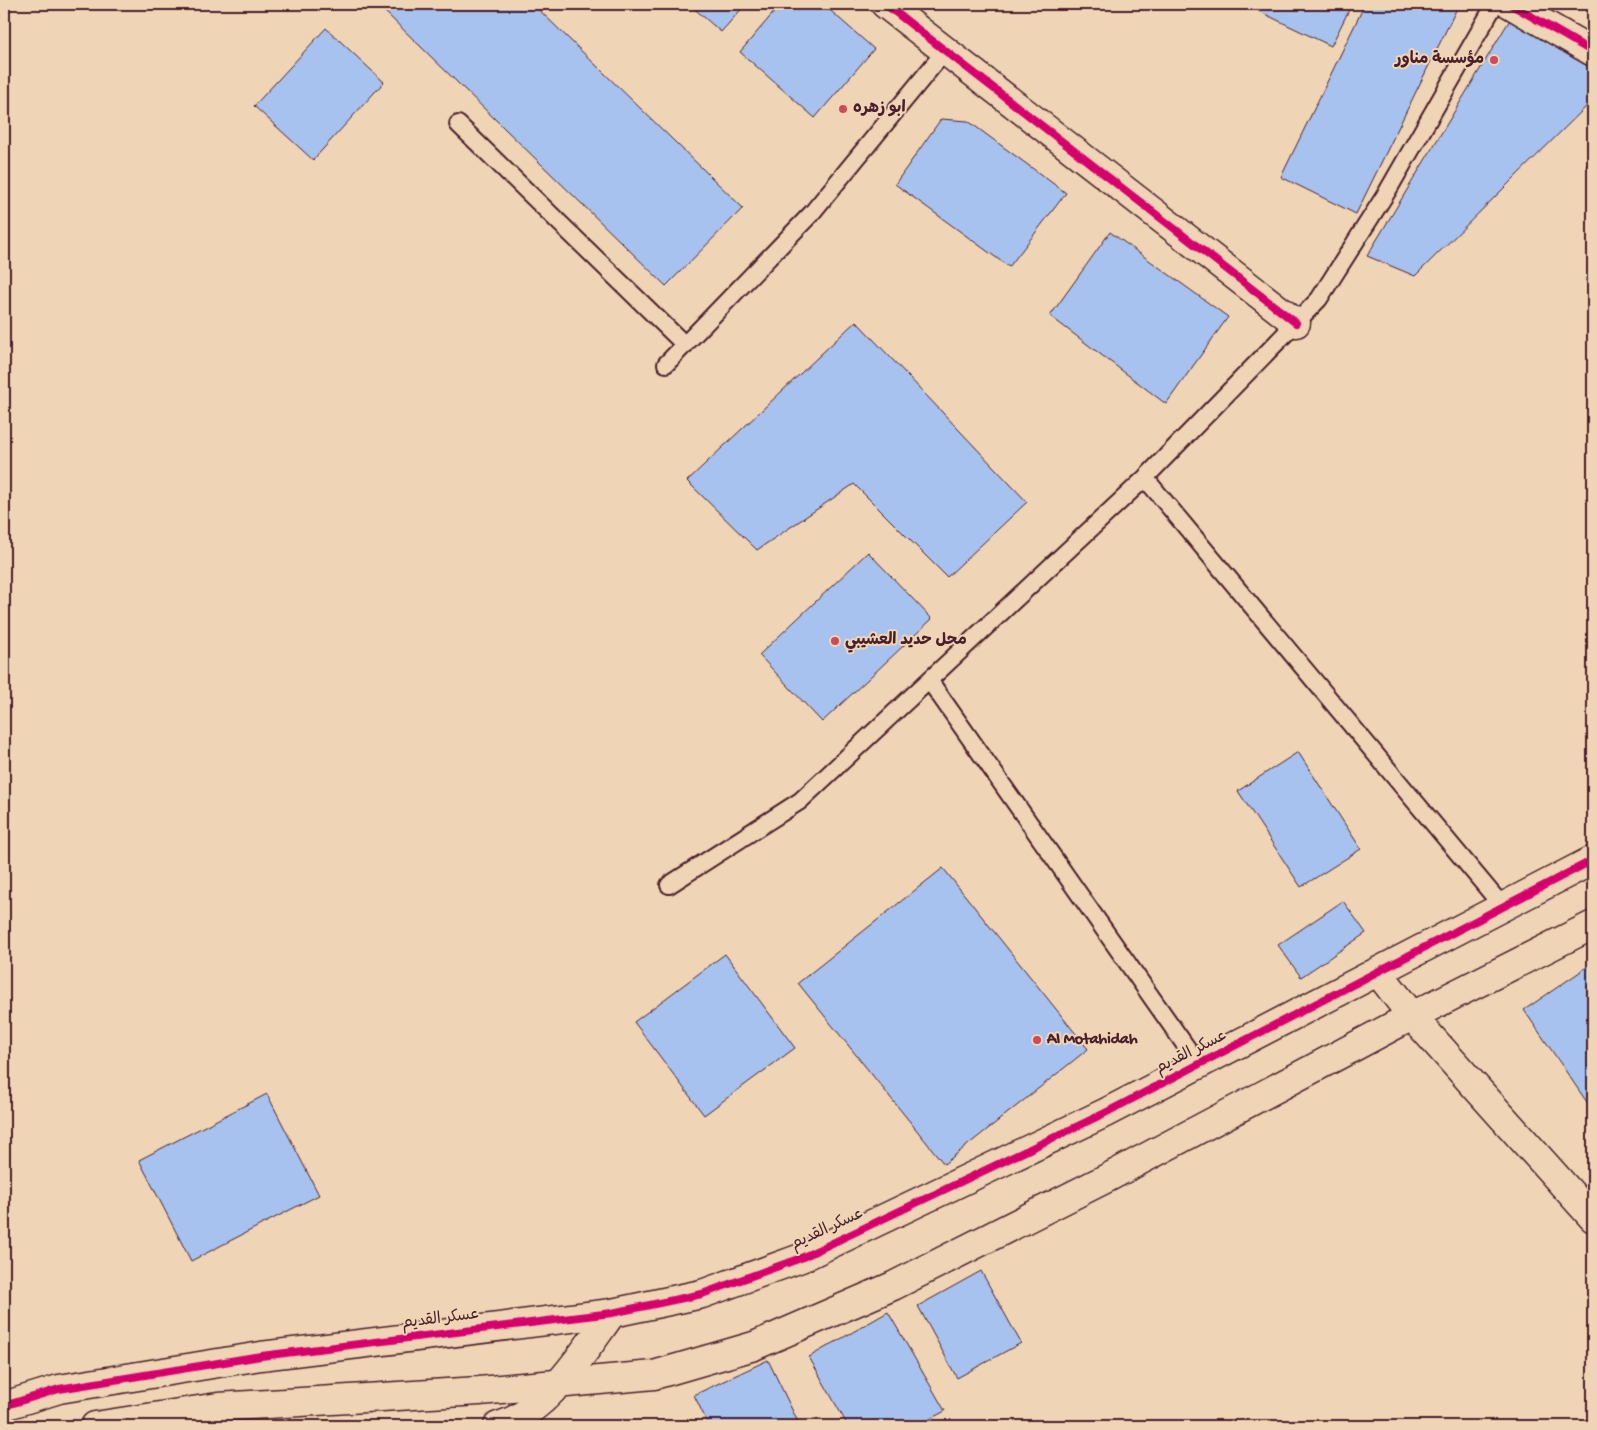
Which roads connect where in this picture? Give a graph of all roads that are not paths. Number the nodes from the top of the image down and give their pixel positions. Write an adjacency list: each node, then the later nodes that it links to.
1 (885, 4): 4 (street)
2 (1495, 4): 7 (lane)
3 (1510, 4): 5 (street)
4 (945, 51): 7 (street); 8 (lane)
5 (1593, 52)
6 (458, 124): 8 (lane)
7 (1296, 323): 10 (lane)
8 (685, 345): 9 (lane)
9 (666, 364)
10 (1145, 478): 11 (lane); 14 (lane)
11 (930, 680): 13 (lane); 18 (lane)
12 (1593, 860): 14 (street, عسكر القديم)
13 (670, 885)
14 (1503, 907): 16 (street, عسكر القديم)
15 (1593, 925): 17 (street)
16 (1378, 972): 17 (street); 18 (street, عسكر القديم)
17 (1412, 1016): 19 (street); 21 (street)
18 (1199, 1065): 20 (street, عسكر القديم)
19 (1593, 1216)
20 (612, 1313): 21 (street); 22 (street, عسكر القديم)
21 (560, 1384): 23 (street); 24 (street)
22 (4, 1406)
23 (95, 1426)
24 (498, 1426)

